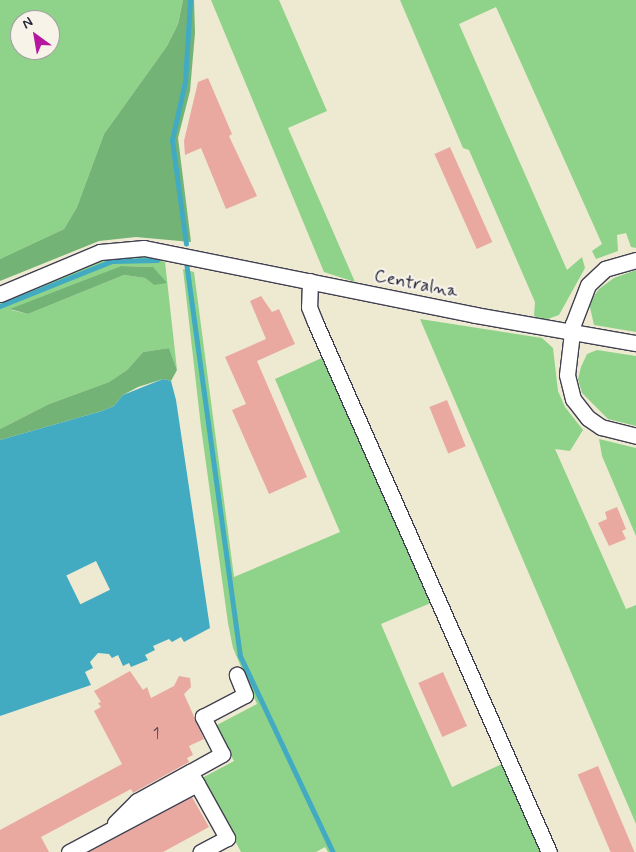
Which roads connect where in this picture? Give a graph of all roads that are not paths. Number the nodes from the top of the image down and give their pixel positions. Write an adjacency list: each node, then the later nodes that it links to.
1 (636, 260): 4 (street)
2 (310, 281): 3 (street, Centralna); 4 (street, Centralna); 11 (street)
3 (0, 294)
4 (572, 332): 5 (street, Centralna); 6 (street)
5 (636, 342)
6 (636, 436)
7 (236, 675): 8 (street)
8 (193, 778): 9 (street); 10 (street)
9 (69, 852)
10 (201, 852)
11 (549, 852)

